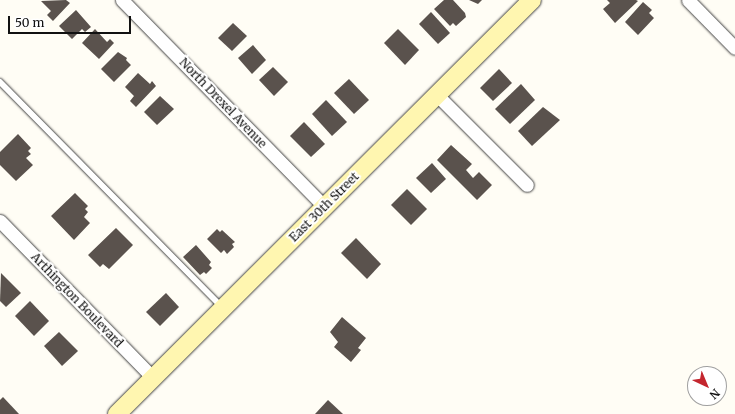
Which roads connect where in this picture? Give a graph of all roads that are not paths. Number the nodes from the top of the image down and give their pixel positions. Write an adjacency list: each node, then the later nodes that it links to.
1 (122, 0): 8 (street, North Drexel Avenue)
2 (532, 0): 6 (main road, East 30th Street)
3 (688, 0): 4 (street)
4 (735, 48)
5 (0, 82): 10 (lane)
6 (437, 95): 7 (street); 8 (main road, East 30th Street)
7 (527, 185)
8 (324, 206): 10 (main road, East 30th Street)
9 (0, 221): 11 (street, Arthington Boulevard)
10 (223, 308): 11 (main road, East 30th Street)
11 (153, 378): 12 (main road, East 30th Street)
12 (117, 414)

